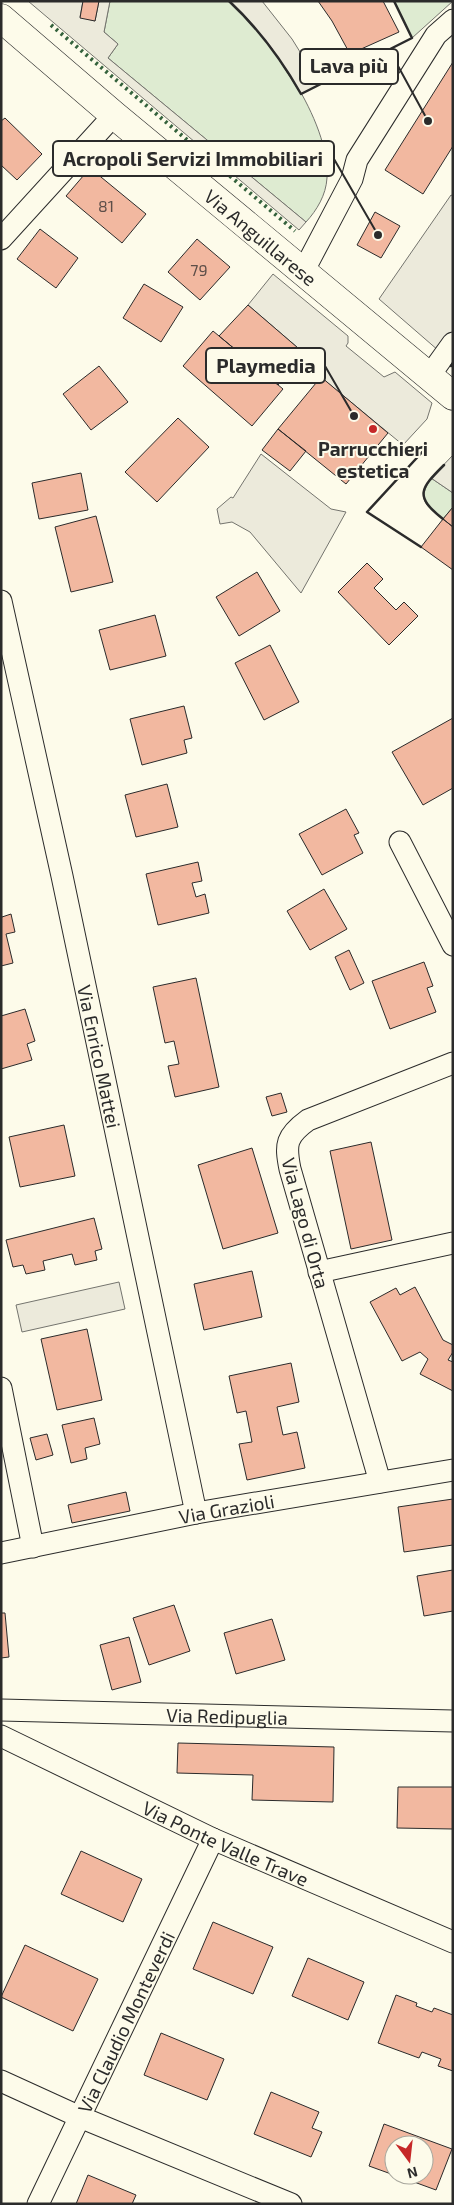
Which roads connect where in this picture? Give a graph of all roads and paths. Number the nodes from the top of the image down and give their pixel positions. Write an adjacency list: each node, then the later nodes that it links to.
1 (1, 18): 3 (main road, Via Anguillarese)
2 (453, 20): 5 (street)
3 (114, 115): 4 (street); 5 (main road, Via Anguillarese)
4 (1, 239)
5 (303, 272): 7 (main road, Via Anguillarese)
6 (453, 343): 7 (street)
7 (430, 375): 8 (main road, Via Anguillarese)
8 (453, 396)
9 (1, 601): 18 (street, Via Enrico Mattei)
10 (400, 842): 11 (street)
11 (453, 945)
12 (453, 1063): 14 (street, Via Lago di Orta)
13 (453, 1243): 14 (street)
14 (319, 1272): 17 (street, Via Lago di Orta)
15 (1, 1388): 19 (street)
16 (453, 1470): 17 (street, Via Grazioli)
17 (380, 1482): 18 (street, Via Grazioli)
18 (196, 1513): 19 (street, Via Grazioli)
19 (33, 1547): 20 (street, Via Grazioli)
20 (1, 1553)
21 (1, 1710): 22 (street, Via Redipuglia)
22 (453, 1721)
23 (1, 1736): 24 (street, Via Ponte Valle Trave)
24 (213, 1839): 25 (street, Via Ponte Valle Trave); 27 (street, Via Claudio Monteverdi)
25 (453, 1942)
26 (1, 2081): 27 (street)
27 (80, 2117): 28 (street, Via Claudio Monteverdi); 29 (street)
28 (38, 2204)
29 (291, 2204)

